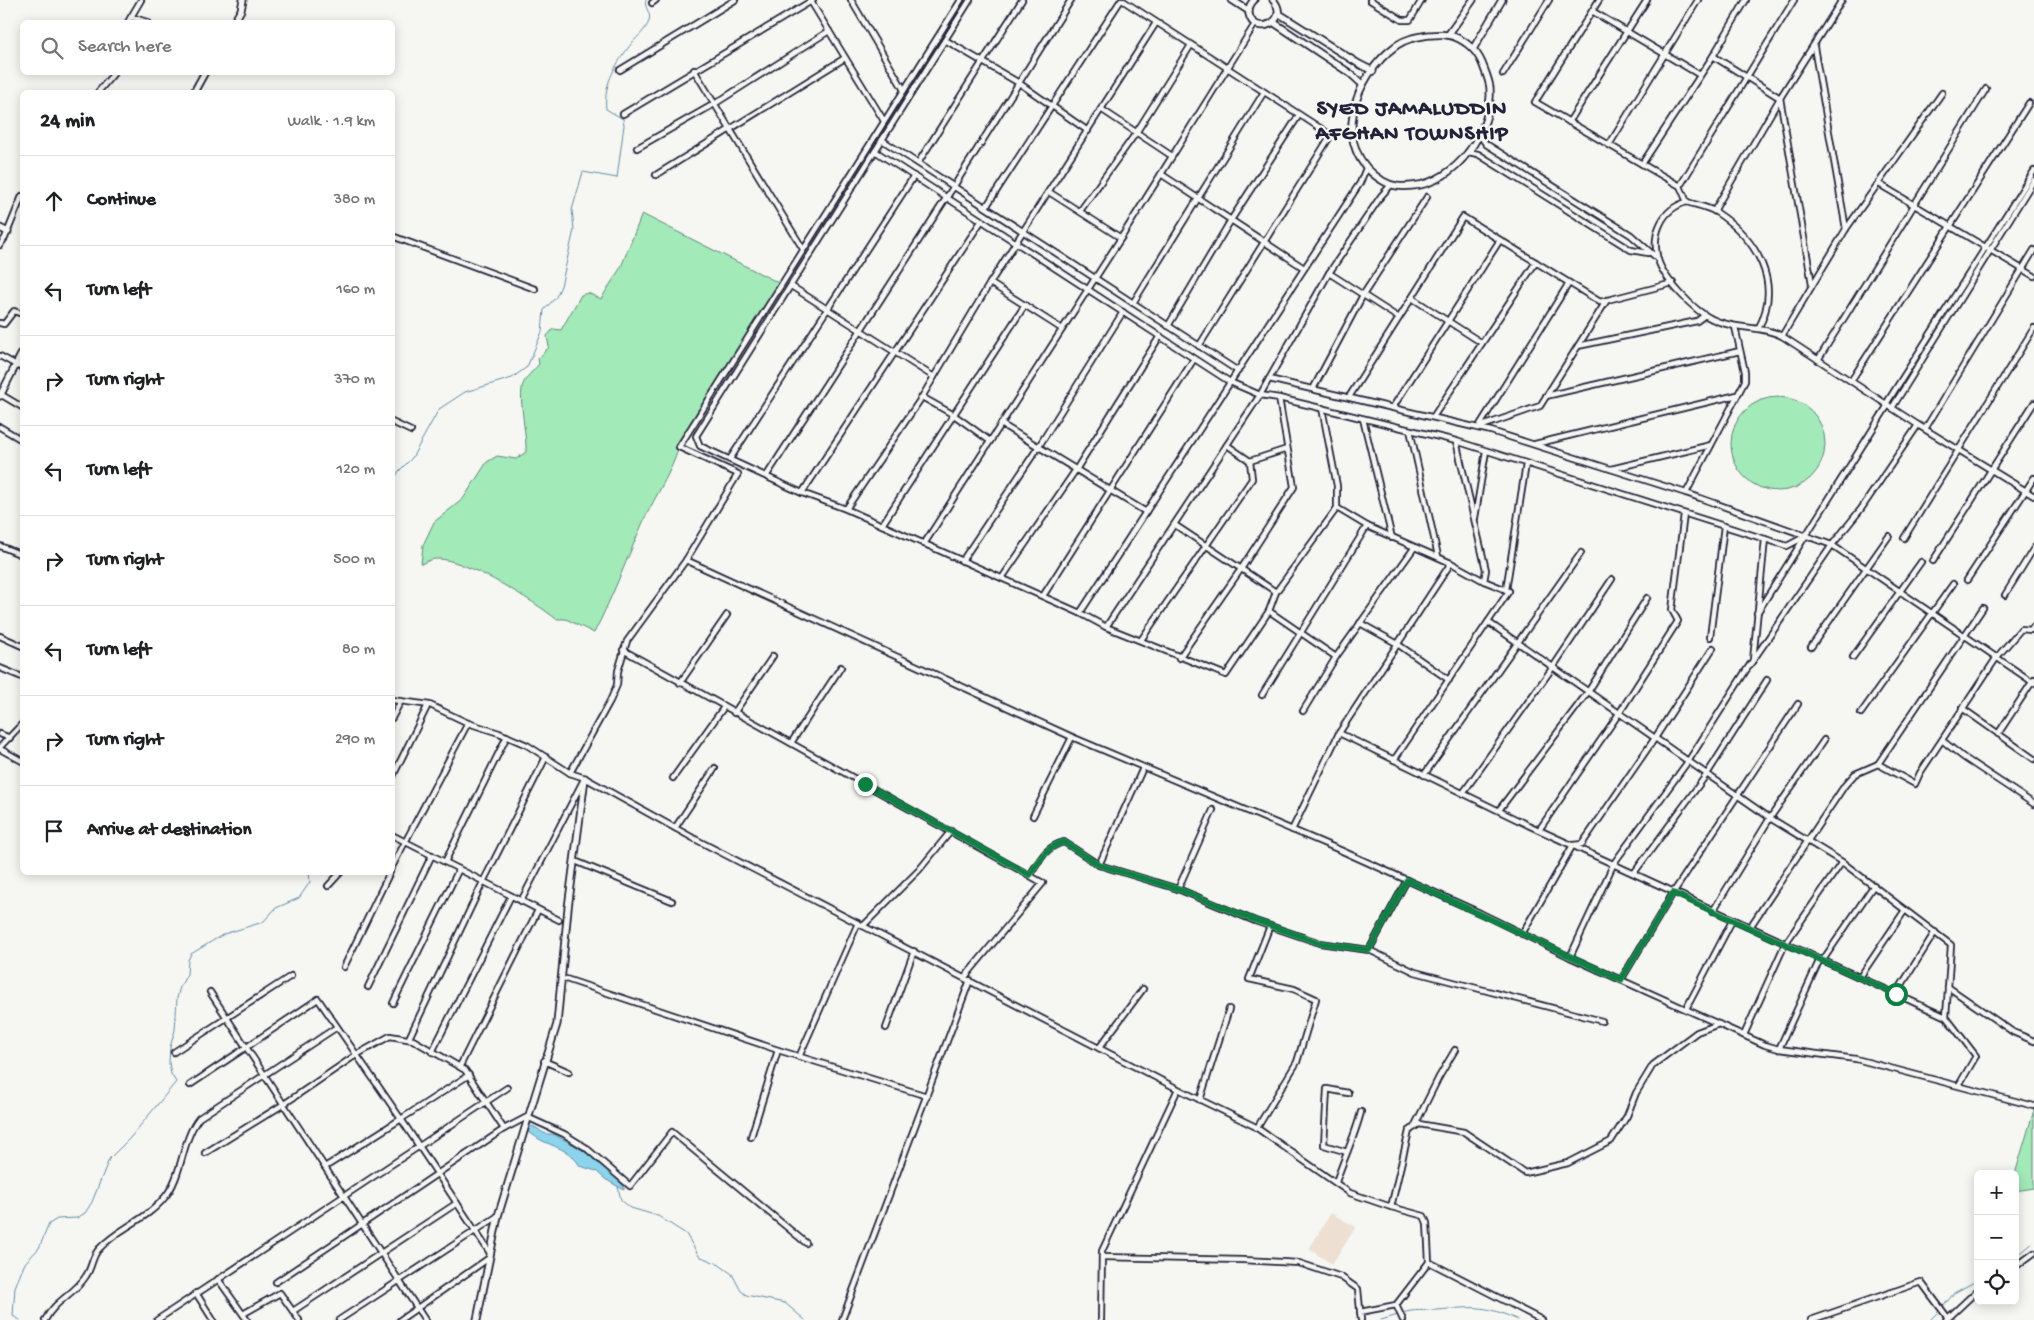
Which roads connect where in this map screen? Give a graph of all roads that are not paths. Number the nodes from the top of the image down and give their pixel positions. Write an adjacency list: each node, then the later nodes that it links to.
1 (141, 0): 28 (street)
2 (243, 0): 31 (street)
3 (735, 0): 47 (street)
4 (811, 0): 35 (street); 48 (street)
5 (851, 0): 60 (street)
6 (961, 0): 60 (street)
7 (970, 0): 38 (street)
8 (1022, 0): 45 (street)
9 (1071, 0): 55 (street)
10 (1122, 0): 33 (street); 66 (street)
11 (1232, 0): 25 (street)
12 (1254, 0): 25 (street)
13 (1272, 0): 27 (street)
14 (1372, 0): 15 (street)
15 (1422, 0)
16 (1473, 0): 37 (street)
17 (1502, 0): 41 (street)
18 (1549, 0): 50 (street)
19 (1599, 0): 26 (street)
20 (1647, 0): 36 (street)
21 (1698, 0): 42 (street)
22 (1746, 0): 43 (street)
23 (1794, 0): 54 (street)
24 (1842, 0): 40 (street)
25 (1249, 11): 34 (street)
26 (1592, 11): 36 (street); 71 (street)
27 (1278, 13): 32 (street); 49 (street)
28 (131, 17): 29 (street); 30 (street)
29 (129, 20)
30 (141, 20)
31 (235, 20)
32 (1273, 22): 34 (street); 56 (street)
33 (1156, 23): 39 (street); 67 (street)
34 (1255, 24): 46 (street)
35 (829, 31): 44 (street); 65 (street)
36 (1627, 31): 42 (street); 71 (street)
37 (1448, 35): 41 (street); 49 (street)
38 (945, 40): 45 (street); 76 (street)
39 (1191, 45): 46 (street); 74 (street)
40 (1814, 47): 63 (street); 108 (street)
41 (1473, 49): 75 (street)
42 (1665, 54): 53 (street); 77 (street)
43 (1713, 56): 53 (street); 54 (street)
44 (845, 58): 70 (street); 72 (street)
45 (982, 63): 55 (street); 82 (street)
46 (1227, 69): 61 (street); 81 (street)
47 (620, 70)
48 (694, 70): 65 (street); 68 (street)
49 (1373, 71): 56 (street)
50 (1503, 74)
51 (112, 75): 58 (street)
52 (203, 75): 59 (street)
53 (1700, 75): 83 (street)
54 (1746, 76): 63 (street); 93 (street)
55 (1019, 83): 66 (street); 92 (street)
56 (1363, 85): 84 (street)
57 (1986, 89): 100 (street)
58 (100, 90)
59 (195, 90)
60 (904, 90): 70 (street)
61 (1264, 92): 69 (street); 97 (street)
62 (1942, 93): 90 (street)
63 (1780, 98): 103 (street); 132 (street)
64 (2030, 102): 106 (street)
65 (716, 103): 72 (street); 78 (street)
66 (1052, 106): 73 (street); 101 (street)
67 (1102, 109): 73 (street); 74 (street)
68 (623, 114)
69 (1299, 114): 105 (street); 115 (street)
70 (884, 122): 118 (street)
71 (1569, 122): 77 (street)
72 (730, 129): 87 (street); 118 (street)
73 (1088, 131): 94 (street)
74 (1136, 133): 81 (street); 102 (street)
75 (1479, 134): 80 (street); 121 (street)
76 (882, 140): 79 (street); 82 (street)
77 (1609, 145): 83 (street)
78 (637, 148)
79 (875, 151): 88 (street); 133 (street)
80 (1468, 152): 91 (street); 121 (street)
81 (1172, 156): 86 (street)
82 (918, 163): 92 (street)
83 (1642, 164): 93 (street)
84 (1366, 168): 91 (street); 124 (street)
85 (2034, 171): 89 (street)
86 (1161, 174): 97 (street); 112 (street)
87 (656, 176)
88 (914, 176): 96 (street); 141 (street)
89 (2031, 181): 117 (street); 119 (street)
90 (1879, 184): 100 (street); 108 (street)
91 (1391, 185): 126 (street)
92 (954, 186): 96 (street); 101 (street)
93 (1680, 186): 99 (street)
94 (1049, 192): 102 (street); 110 (street)
95 (1427, 196): 136 (street)
96 (946, 197): 104 (street); 151 (street)
97 (1197, 198): 105 (street); 139 (street)
98 (20, 201): 109 (street)
99 (1687, 202): 103 (street); 122 (street)
100 (1913, 203): 106 (street); 163 (street)
101 (986, 207): 110 (street)
102 (1080, 211): 112 (street)
103 (1714, 211): 153 (street)
104 (982, 220): 114 (street); 160 (street)
105 (1231, 220): 115 (street); 148 (street)
106 (1951, 226): 117 (street); 168 (street)
107 (0, 228): 109 (street)
108 (1846, 230): 132 (street)
109 (8, 232): 116 (street)
110 (1024, 232): 114 (street); 128 (street)
111 (395, 237): 134 (street)
112 (1121, 238): 128 (street)
113 (1500, 240): 123 (street); 137 (street); 146 (street)
114 (1016, 243): 129 (street); 135 (street)
115 (1265, 243): 124 (street); 157 (street)
116 (0, 245)
117 (1985, 247): 119 (street); 180 (street)
118 (803, 249): 240 (street)
119 (1990, 250): 125 (street); 180 (street)
120 (2034, 250): 125 (street)
121 (1649, 253): 122 (street)
122 (1658, 259): 131 (street)
123 (1536, 262): 130 (street); 156 (street)
124 (1304, 268): 165 (street)
125 (2023, 270): 127 (street); 191 (street)
126 (1329, 273): 136 (street); 167 (street)
127 (2034, 276)
128 (1095, 278): 135 (street); 139 (street)
129 (990, 283): 140 (street); 166 (street)
130 (1569, 283): 138 (street); 190 (street)
131 (1673, 283): 138 (street); 144 (street)
132 (1812, 284): 155 (street)
133 (791, 286): 141 (street); 204 (street)
134 (535, 289)
135 (1088, 290): 142 (street); 152 (street)
136 (1363, 295): 145 (street); 170 (street)
137 (1412, 298): 145 (street); 146 (street)
138 (1607, 300): 158 (street)
139 (1133, 303): 148 (street)
140 (1025, 305): 152 (street); 183 (street)
141 (828, 309): 151 (street); 204 (street)
142 (1123, 312): 154 (street); 199 (street)
143 (20, 313): 147 (street)
144 (1705, 315): 149 (street); 158 (street)
145 (1399, 318): 176 (street)
146 (1449, 321): 156 (street); 181 (street)
147 (0, 323)
148 (1168, 326): 157 (street)
149 (1734, 327): 153 (street); 159 (street)
150 (2034, 328): 203 (street)
151 (861, 329): 160 (street); 210 (street)
152 (1062, 329): 187 (street)
153 (1758, 329): 155 (street)
154 (1160, 336): 162 (street); 207 (street)
155 (1782, 336): 163 (street)
156 (1482, 343): 184 (street)
157 (1199, 346): 165 (street)
158 (1578, 346): 174 (street)
159 (1740, 351): 173 (street); 174 (street)
160 (895, 354): 166 (street); 214 (street)
161 (0, 356): 164 (street)
162 (1194, 359): 169 (street); 212 (street)
163 (1818, 360): 168 (street)
164 (19, 367): 171 (street)
165 (1238, 371): 169 (street)
166 (934, 378): 175 (street)
167 (1269, 379): 170 (street); 172 (street)
168 (1851, 381): 180 (street)
169 (1230, 382): 172 (street); 219 (street)
170 (1312, 389): 176 (street)
171 (0, 395): 179 (street)
172 (1260, 395): 177 (street); 197 (street)
173 (1737, 395): 198 (street); 200 (street)
174 (1546, 396): 190 (street)
175 (922, 397): 183 (street); 218 (street)
176 (1349, 397): 181 (street)
177 (1279, 398): 182 (street); 201 (street)
178 (2034, 403): 209 (street)
179 (20, 406)
180 (1889, 406): 188 (street); 226 (street)
181 (1393, 407): 184 (street)
182 (1322, 408): 185 (street); 217 (street)
183 (954, 415): 195 (street); 222 (street)
184 (1433, 417): 190 (street)
185 (1363, 419): 192 (street); 228 (street)
186 (395, 423): 193 (street)
187 (1001, 424): 195 (street); 199 (street)
188 (1918, 425): 191 (street); 232 (street)
189 (0, 427): 194 (street)
190 (1478, 428): 198 (street)
191 (1925, 429): 203 (street)
192 (1410, 430): 196 (street); 239 (street)
193 (411, 431)
194 (20, 439)
195 (990, 441): 231 (street)
196 (1456, 442): 202 (street); 221 (street)
197 (1227, 445): 205 (street); 223 (street)
198 (1534, 445): 208 (street)
199 (1039, 446): 207 (street); 241 (street)
200 (1711, 446): 208 (street); 215 (street)
201 (1287, 449): 205 (street); 245 (street)
202 (1486, 451): 206 (street); 221 (street)
203 (1960, 451): 209 (street); 229 (street)
204 (730, 459): 210 (street)
205 (1250, 461): 234 (street)
206 (1526, 464): 220 (street); 252 (street)
207 (1077, 468): 212 (street); 247 (street)
208 (1610, 469): 215 (street)
209 (1992, 469): 213 (street); 242 (street)
210 (767, 475): 214 (street)
211 (2034, 478): 213 (street)
212 (1109, 489): 219 (street); 256 (street)
213 (2026, 491): 216 (street); 249 (street)
214 (802, 493): 218 (street)
215 (1686, 493): 226 (street)
216 (2034, 496)
217 (1337, 508): 224 (street); 254 (street)
218 (846, 510): 222 (street)
219 (1146, 512): 262 (street)
220 (1684, 514): 225 (street); 304 (street)
221 (1475, 522): 250 (street)
222 (882, 525): 231 (street)
223 (1175, 525): 234 (street); 267 (street)
224 (1367, 526): 228 (street); 268 (street)
225 (1724, 526): 230 (street); 271 (street)
226 (1806, 536): 230 (street); 232 (street); 260 (street)
227 (1889, 536): 246 (street)
228 (1392, 538): 235 (street)
229 (1904, 538)
230 (1765, 539): 260 (street)
231 (924, 544): 241 (street)
232 (1832, 545): 246 (street); 284 (street)
233 (0, 546): 238 (street)
234 (1207, 546): 245 (street); 272 (street)
235 (1414, 548): 239 (street); 265 (street)
236 (2034, 548): 255 (street)
237 (1581, 553): 273 (street)
238 (20, 554)
239 (1438, 556): 244 (street)
240 (686, 560): 278 (street); 312 (street)
241 (962, 561): 247 (street)
242 (1933, 561)
243 (1921, 562): 253 (street)
244 (1451, 563): 250 (street); 274 (street)
245 (1242, 569): 254 (street); 283 (street)
246 (1865, 569): 253 (street); 276 (street)
247 (1002, 578): 256 (street)
248 (1612, 579): 286 (street)
249 (1967, 580)
250 (1484, 581): 252 (street)
251 (1952, 584): 261 (street)
252 (1506, 590): 264 (street)
253 (1900, 591): 261 (street); 281 (street)
254 (1276, 592): 259 (street)
255 (2004, 595)
256 (1043, 596): 262 (street)
257 (1647, 598): 293 (street)
258 (1983, 608): 269 (street)
259 (1269, 611): 268 (street); 283 (street)
260 (1757, 612): 284 (street)
261 (1933, 612): 269 (street); 305 (street)
262 (1080, 613): 267 (street)
263 (727, 615): 292 (street)
264 (1488, 622): 273 (street); 289 (street)
265 (1360, 623): 274 (street); 280 (street)
266 (2034, 626): 282 (street)
267 (1106, 627): 272 (street)
268 (1303, 632): 280 (street); 294 (street)
269 (1966, 635): 282 (street); 324 (street)
270 (0, 636): 275 (street)
271 (1710, 638)
272 (1141, 640): 283 (street)
273 (1518, 641): 286 (street); 330 (street)
274 (1396, 643): 289 (street); 308 (street)
275 (20, 645)
276 (1811, 647)
277 (1713, 648): 314 (street)
278 (623, 650): 292 (street); 328 (street)
279 (773, 656): 303 (street)
280 (1336, 657): 301 (street)
281 (1853, 657)
282 (1997, 657): 291 (street); 300 (street)
283 (1179, 658)
284 (1753, 662): 322 (street)
285 (841, 667): 317 (street)
286 (1553, 667): 293 (street); 333 (street)
287 (0, 668): 288 (street)
288 (20, 677)
289 (1449, 680): 321 (street)
290 (1767, 680): 329 (street)
291 (2033, 681): 310 (street)
292 (680, 683): 299 (street)
293 (1588, 692): 304 (street); 337 (street)
294 (1262, 695)
295 (395, 700): 296 (street)
296 (401, 701): 298 (street); 302 (street)
297 (1798, 704): 334 (street)
298 (428, 706): 306 (street); 327 (street)
299 (724, 707): 303 (street); 332 (street)
300 (1962, 708): 310 (street); 316 (street)
301 (1303, 711)
302 (395, 712)
303 (734, 712): 317 (street)
304 (1620, 712): 314 (street); 342 (street)
305 (1861, 713)
306 (468, 723): 311 (street); 345 (street)
307 (20, 729): 313 (street)
308 (1339, 733): 321 (street); 341 (street)
309 (0, 734): 313 (street)
310 (1998, 734): 319 (street)
311 (507, 736): 320 (street); 351 (street)
312 (1072, 737): 326 (street); 338 (street)
313 (10, 738): 318 (street)
314 (1655, 738): 322 (street); 347 (street)
315 (1824, 740): 339 (street)
316 (1943, 741): 324 (street); 335 (street)
317 (791, 744): 343 (street)
318 (0, 748): 323 (street)
319 (2033, 756)
320 (546, 757): 328 (street); 361 (street)
321 (1394, 760): 330 (street)
322 (1689, 760): 329 (street); 353 (street)
323 (20, 761)
324 (1878, 764): 346 (street)
325 (715, 768): 340 (street)
326 (1143, 768): 341 (street); 354 (street)
327 (395, 772)
328 (570, 772): 331 (street)
329 (1707, 774): 334 (street); 356 (street)
330 (1424, 776): 333 (street)
331 (585, 778): 340 (street); 350 (street); 367 (street)
332 (673, 778)
333 (1463, 793): 337 (street)
334 (1737, 795): 339 (street); 365 (street)
335 (2034, 804)
336 (1213, 810): 364 (street)
337 (1499, 810): 342 (street)
338 (1033, 816)
339 (1770, 818): 346 (street); 371 (street)
340 (675, 828): 374 (street)
341 (1292, 830): 360 (street)
342 (1539, 830): 347 (street)
343 (951, 831): 359 (street); 374 (street)
344 (395, 836): 345 (street)
345 (405, 841): 348 (street); 349 (street)
346 (1808, 841): 352 (street); 376 (street)
347 (1573, 844): 353 (street); 378 (street)
348 (432, 855): 351 (street); 390 (street)
349 (395, 861)
350 (575, 861): 368 (street); 416 (street)
351 (445, 862): 355 (street)
352 (1842, 862): 362 (street); 379 (street)
353 (1614, 863): 356 (street); 382 (street)
354 (1099, 865): 359 (street); 364 (street)
355 (459, 869): 361 (street); 395 (street)
356 (1634, 873): 365 (street)
357 (338, 875): 363 (street)
358 (389, 875): 384 (street)
359 (1030, 875): 387 (street)
360 (1407, 880): 378 (street); 380 (street)
361 (483, 882): 366 (street); 405 (street)
362 (1874, 885): 370 (street); 383 (street)
363 (328, 886)
364 (1178, 889): 375 (street)
365 (1673, 893): 371 (street); 389 (street)
366 (511, 896): 367 (street); 413 (street)
367 (521, 901): 369 (street)
368 (672, 901)
369 (538, 910): 373 (street); 417 (street)
370 (1905, 910): 377 (street); 386 (street)
371 (1713, 911): 372 (street)
372 (1733, 918): 376 (street); 397 (street)
373 (559, 920)
374 (861, 925): 381 (street); 415 (street)
375 (1270, 926): 380 (street); 434 (street)
376 (1750, 927): 379 (street)
377 (1935, 932): 391 (street); 394 (street)
378 (1522, 934): 382 (street)
379 (1785, 944): 383 (street); 404 (street)
380 (1369, 950): 400 (street)
381 (914, 951): 387 (street); 403 (street)
382 (1570, 957): 389 (street)
383 (1821, 960): 386 (street); 409 (street)
384 (344, 967)
385 (291, 976): 399 (street)
386 (1860, 977): 394 (street)
387 (968, 978): 408 (street); 426 (street)
388 (566, 979): 410 (street)
389 (1621, 980): 397 (street)
390 (368, 986)
391 (1948, 987): 398 (street); 406 (street)
392 (1143, 989): 408 (street)
393 (210, 992): 399 (street)
394 (1896, 994): 398 (street)
395 (393, 1003)
396 (1230, 1009): 427 (street)
397 (1686, 1009): 401 (street)
398 (1946, 1017): 422 (street)
399 (227, 1018): 407 (street); 412 (street)
400 (1602, 1020)
401 (1719, 1024): 404 (street); 435 (street)
402 (337, 1027): 407 (street); 414 (street); 419 (street)
403 (886, 1028)
404 (1744, 1035): 409 (street)
405 (409, 1038): 413 (street); 414 (street)
406 (2034, 1041)
407 (246, 1047): 419 (street); 421 (street)
408 (1100, 1048): 424 (street)
409 (1779, 1049): 422 (street)
410 (778, 1050): 415 (street); 437 (street)
411 (1455, 1050): 435 (street)
412 (174, 1052)
413 (432, 1052): 417 (street)
414 (356, 1055): 429 (street); 433 (street)
415 (800, 1057): 426 (street)
416 (544, 1060): 418 (street); 432 (street)
417 (460, 1066): 420 (street)
418 (569, 1072)
419 (265, 1074): 429 (street); 468 (street)
420 (468, 1075): 428 (street); 433 (street)
421 (190, 1085)
422 (1959, 1085): 430 (street)
423 (507, 1088): 428 (street)
424 (1178, 1089): 427 (street); 454 (street)
425 (1348, 1093): 440 (street)
426 (927, 1096): 477 (street)
427 (1200, 1100): 434 (street)
428 (485, 1102): 436 (street); 438 (street)
429 (284, 1104): 439 (street); 441 (street)
430 (2034, 1106)
431 (1361, 1112): 440 (street)
432 (527, 1117): 436 (street); 447 (street); 450 (street)
433 (401, 1119): 438 (street); 441 (street)
434 (1258, 1128): 443 (street)
435 (1414, 1128): 446 (street)
436 (504, 1130): 442 (street)
437 (751, 1137)
438 (420, 1146): 442 (street); 444 (street)
439 (205, 1152)
440 (1347, 1152): 443 (street)
441 (325, 1167): 444 (street)
442 (438, 1173): 445 (street); 448 (street)
443 (1336, 1182): 446 (street)
444 (344, 1196): 448 (street); 457 (street)
445 (457, 1203): 449 (street); 451 (street)
446 (1391, 1207): 455 (street)
447 (498, 1216): 449 (street); 453 (street)
448 (362, 1224): 451 (street); 459 (street)
449 (475, 1230): 453 (street); 458 (street)
450 (806, 1243)
451 (380, 1252): 458 (street); 464 (street)
452 (2034, 1253): 456 (street)
453 (490, 1256): 463 (street); 476 (street)
454 (1102, 1257): 465 (street); 478 (street)
455 (1429, 1262): 462 (street); 481 (street)
456 (2019, 1264)
457 (218, 1279): 460 (street); 466 (street)
458 (399, 1280): 463 (street); 473 (street)
459 (276, 1282)
460 (196, 1293): 469 (street); 470 (street)
461 (1974, 1294): 467 (street)
462 (1396, 1305): 465 (street); 480 (street)
463 (417, 1308): 474 (street); 475 (street)
464 (293, 1311): 466 (street); 472 (street)
465 (1360, 1312): 479 (street)
466 (243, 1314): 471 (street)
467 (1947, 1319): 482 (street)
468 (45, 1320)
469 (157, 1320)
470 (213, 1320)
471 (247, 1320)
472 (299, 1320)
473 (339, 1320)
474 (400, 1320)
475 (425, 1320)
476 (477, 1320)
477 (842, 1320)
478 (1101, 1320)
479 (1361, 1320)
480 (1403, 1320)
481 (1542, 1320)
482 (1811, 1320)

